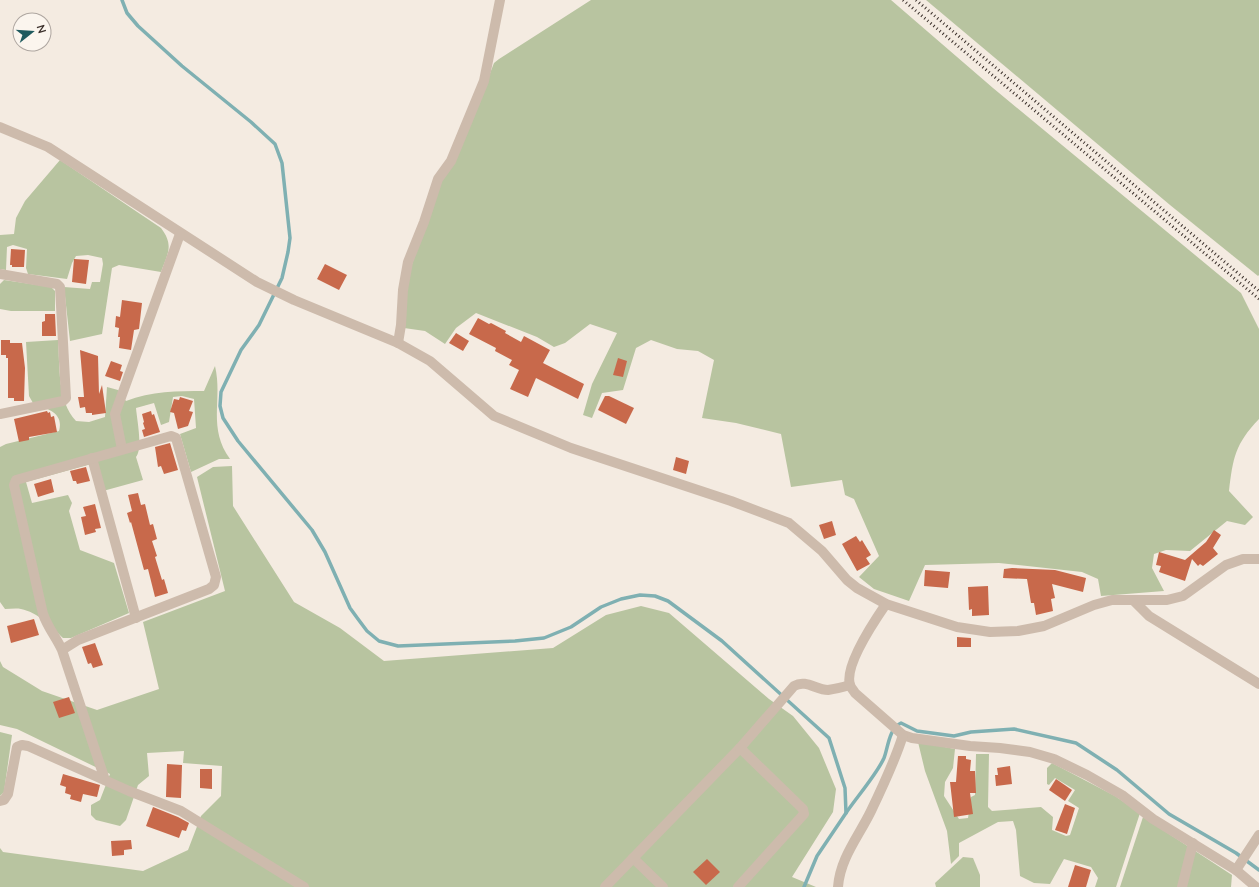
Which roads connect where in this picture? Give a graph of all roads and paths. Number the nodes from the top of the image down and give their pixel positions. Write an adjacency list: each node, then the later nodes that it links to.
1 (500, 0): 5 (street)
2 (0, 127): 3 (street)
3 (180, 234): 5 (street); 7 (street)
4 (0, 274): 6 (street)
5 (398, 343): 11 (street)
6 (0, 414)
7 (122, 449): 8 (street); 12 (street)
8 (92, 458): 12 (street); 13 (street)
9 (1259, 559): 10 (street)
10 (1134, 601): 11 (street); 14 (street)
11 (886, 604): 15 (street)
12 (136, 618): 13 (street)
13 (62, 650): 18 (street)
14 (1259, 684)
15 (850, 685): 16 (street); 17 (street)
16 (903, 735): 21 (street); 28 (street)
17 (740, 748): 22 (street); 27 (street)
18 (105, 780): 19 (street); 24 (street)
19 (0, 801)
20 (1259, 835): 23 (street)
21 (1193, 843): 23 (street); 29 (street)
22 (633, 858): 25 (street); 26 (street)
23 (1236, 870): 30 (street)
24 (304, 887)
25 (605, 887)
26 (663, 887)
27 (738, 887)
28 (838, 887)
29 (1182, 887)
30 (1256, 887)

